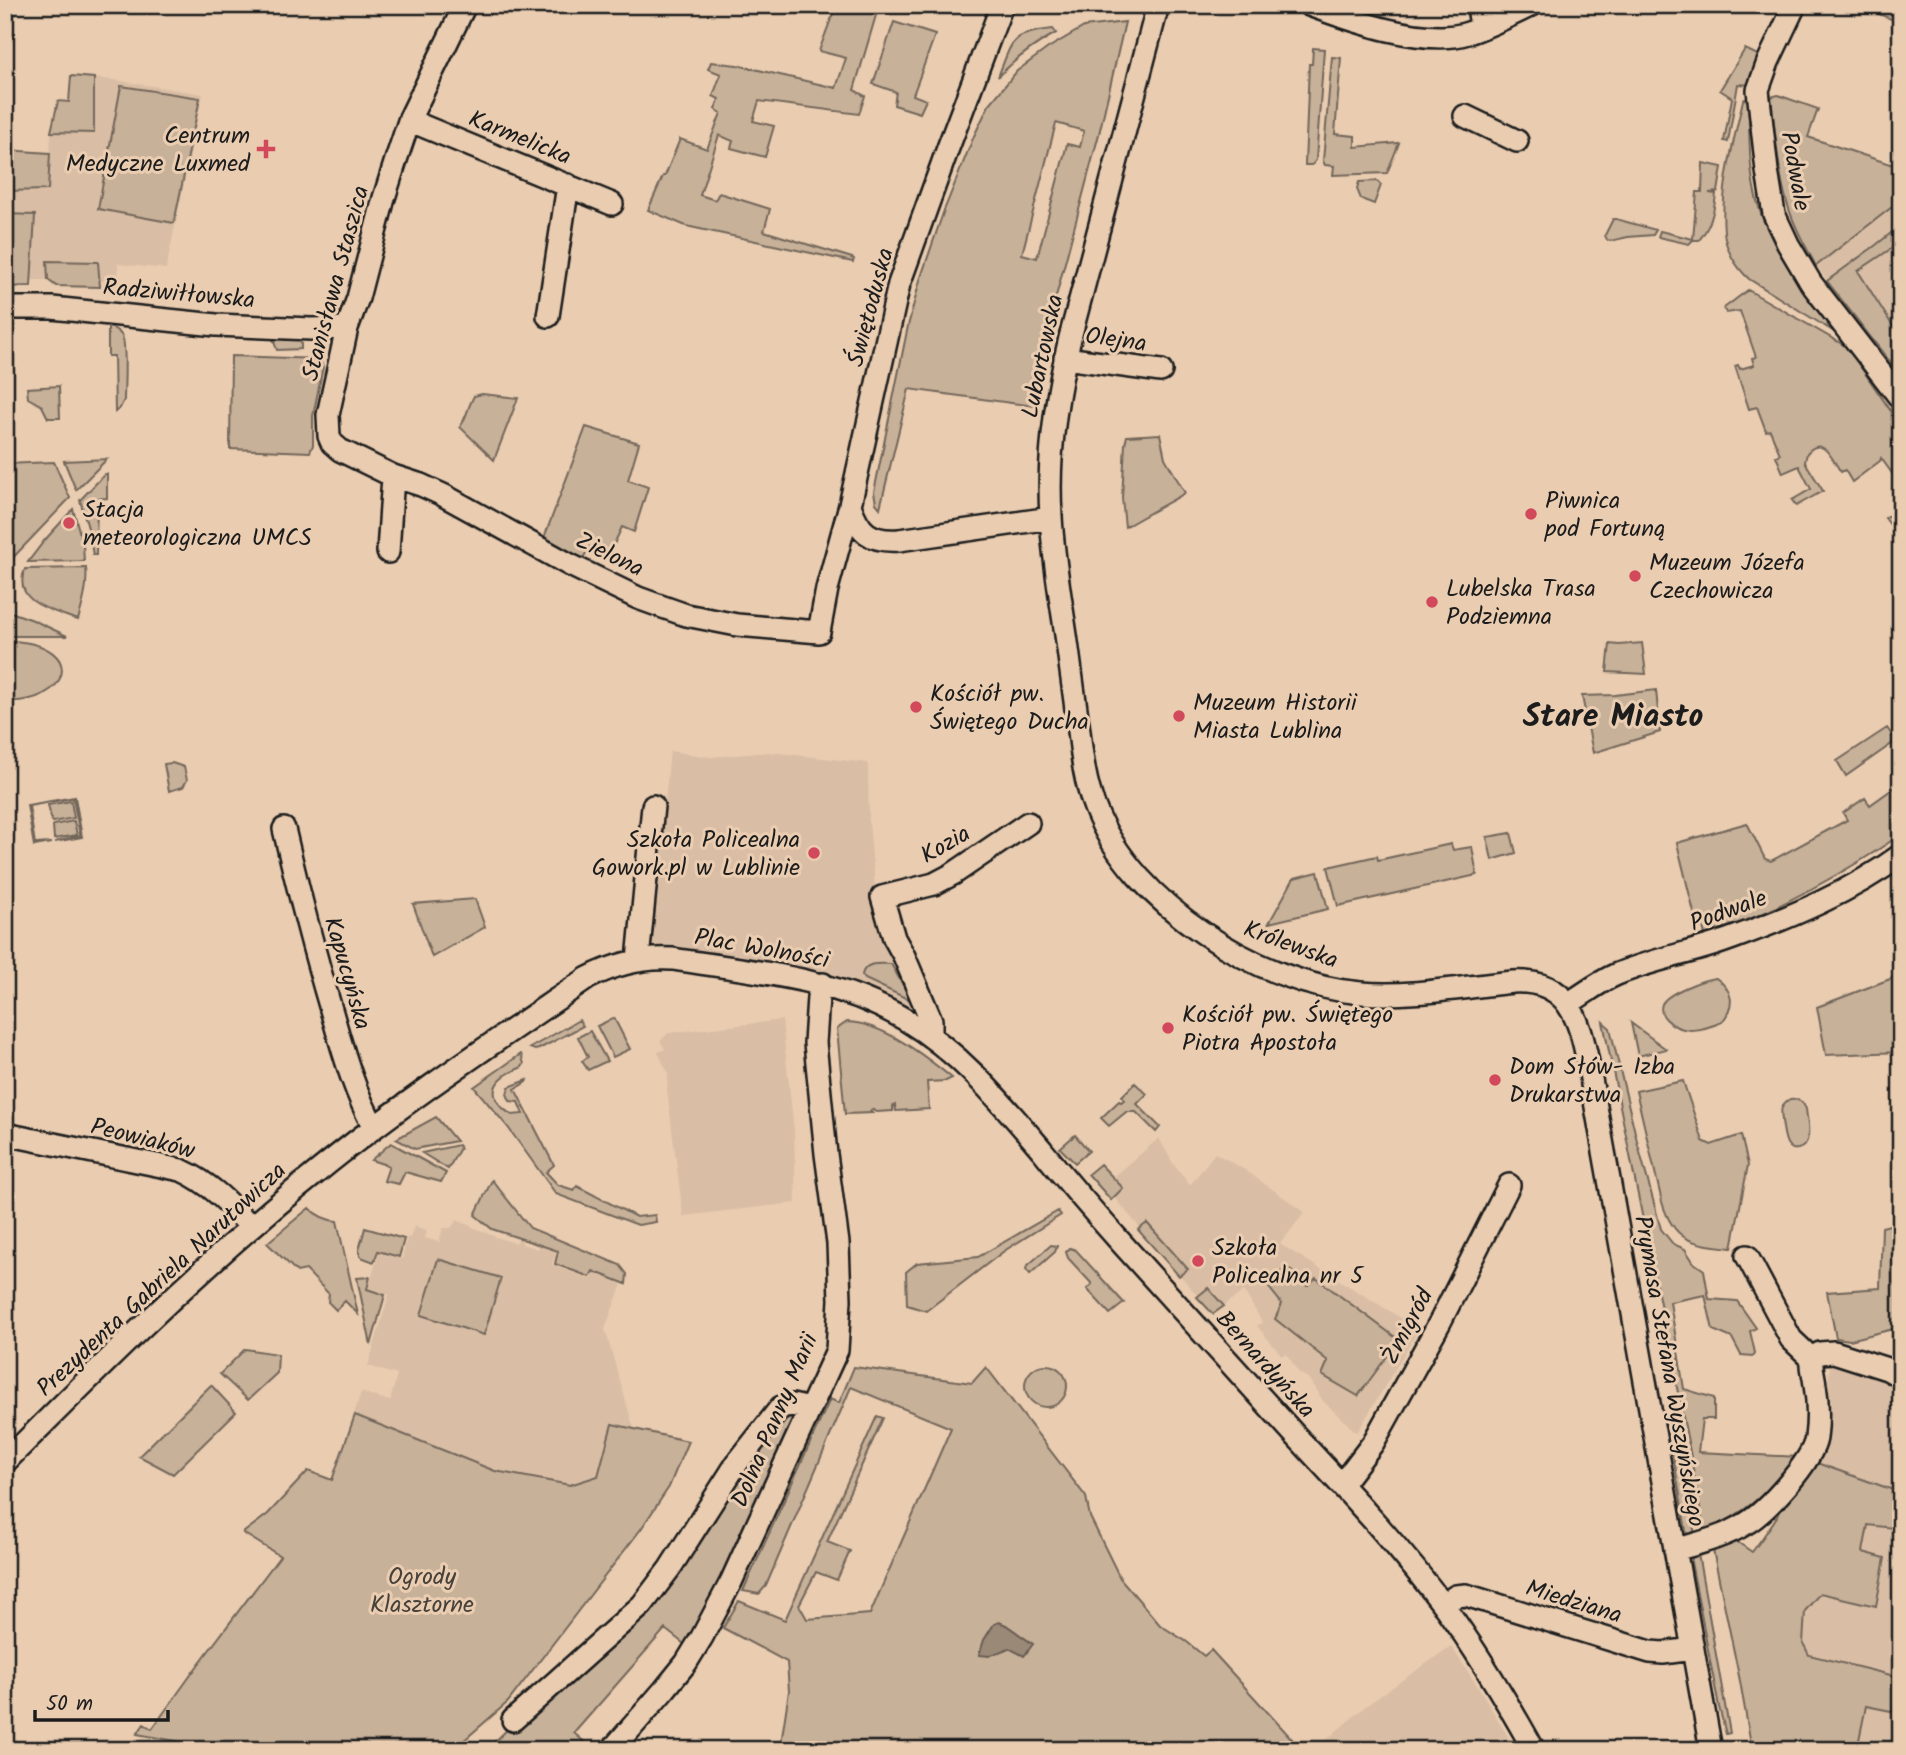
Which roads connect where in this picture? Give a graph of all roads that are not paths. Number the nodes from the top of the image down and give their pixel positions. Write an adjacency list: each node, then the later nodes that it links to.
1 (465, 5): 10 (street, Stanisława Staszica)
2 (1002, 5): 21 (street, Świętoduska)
3 (1158, 5): 17 (street, Lubartowska)
4 (1309, 5): 8 (street)
5 (1478, 5): 8 (street)
6 (1532, 5): 8 (street)
7 (1795, 5): 19 (street, Podwale)
8 (1481, 28)
9 (1465, 116): 11 (street)
10 (410, 118): 12 (street, Karmelicka); 16 (street, Stanisława Staszica)
11 (1517, 141)
12 (568, 185): 13 (street, Karmelicka); 15 (street)
13 (612, 204)
14 (5, 308): 16 (street, Radziwiłłowska)
15 (548, 316)
16 (347, 328): 20 (street, Stanisława Staszica)
17 (1065, 358): 18 (street, Olejna); 22 (street, Lubartowska)
18 (1161, 371)
19 (1901, 399)
20 (393, 476): 23 (street); 24 (street, Zielona)
21 (850, 505): 22 (street); 24 (street, Świętoduska)
22 (1051, 517): 25 (street, Lubartowska)
23 (388, 552)
24 (819, 632)
25 (1078, 726): 32 (street, Królewska)
26 (653, 806): 30 (street)
27 (1027, 823): 34 (street, Kozia)
28 (284, 829): 35 (street, Kapucyńska)
29 (1901, 855): 32 (street, Podwale)
30 (638, 960): 31 (street, Plac Wolności); 35 (street, Prezydenta Gabriela Narutowicza)
31 (822, 984): 33 (street, Plac Wolności); 42 (street, Dolna Panny Marii)
32 (1569, 1003): 45 (street, Prymasa Stefana Wyszyńskiego)
33 (911, 1023): 34 (street, Bernardyńska)
34 (931, 1037): 44 (street, Bernardyńska)
35 (374, 1128): 38 (street, Prezydenta Gabriela Narutowicza)
36 (5, 1134): 38 (street, Peowiaków)
37 (1509, 1185): 44 (street, Żmigród)
38 (251, 1227): 43 (street, Prezydenta Gabriela Narutowicza)
39 (1747, 1256): 40 (street)
40 (1812, 1359): 41 (street); 45 (street)
41 (1901, 1377)
42 (810, 1409): 48 (street); 49 (street, Dolna Panny Marii)
43 (5, 1462)
44 (1341, 1485): 46 (street, Bernardyńska)
45 (1675, 1550): 47 (street, Prymasa Stefana Wyszyńskiego)
46 (1443, 1605): 47 (street, Miedziana); 50 (street, Bernardyńska)
47 (1693, 1649): 51 (street, Prymasa Stefana Wyszyńskiego)
48 (513, 1720)
49 (612, 1750)
50 (1534, 1750)
51 (1711, 1750)

